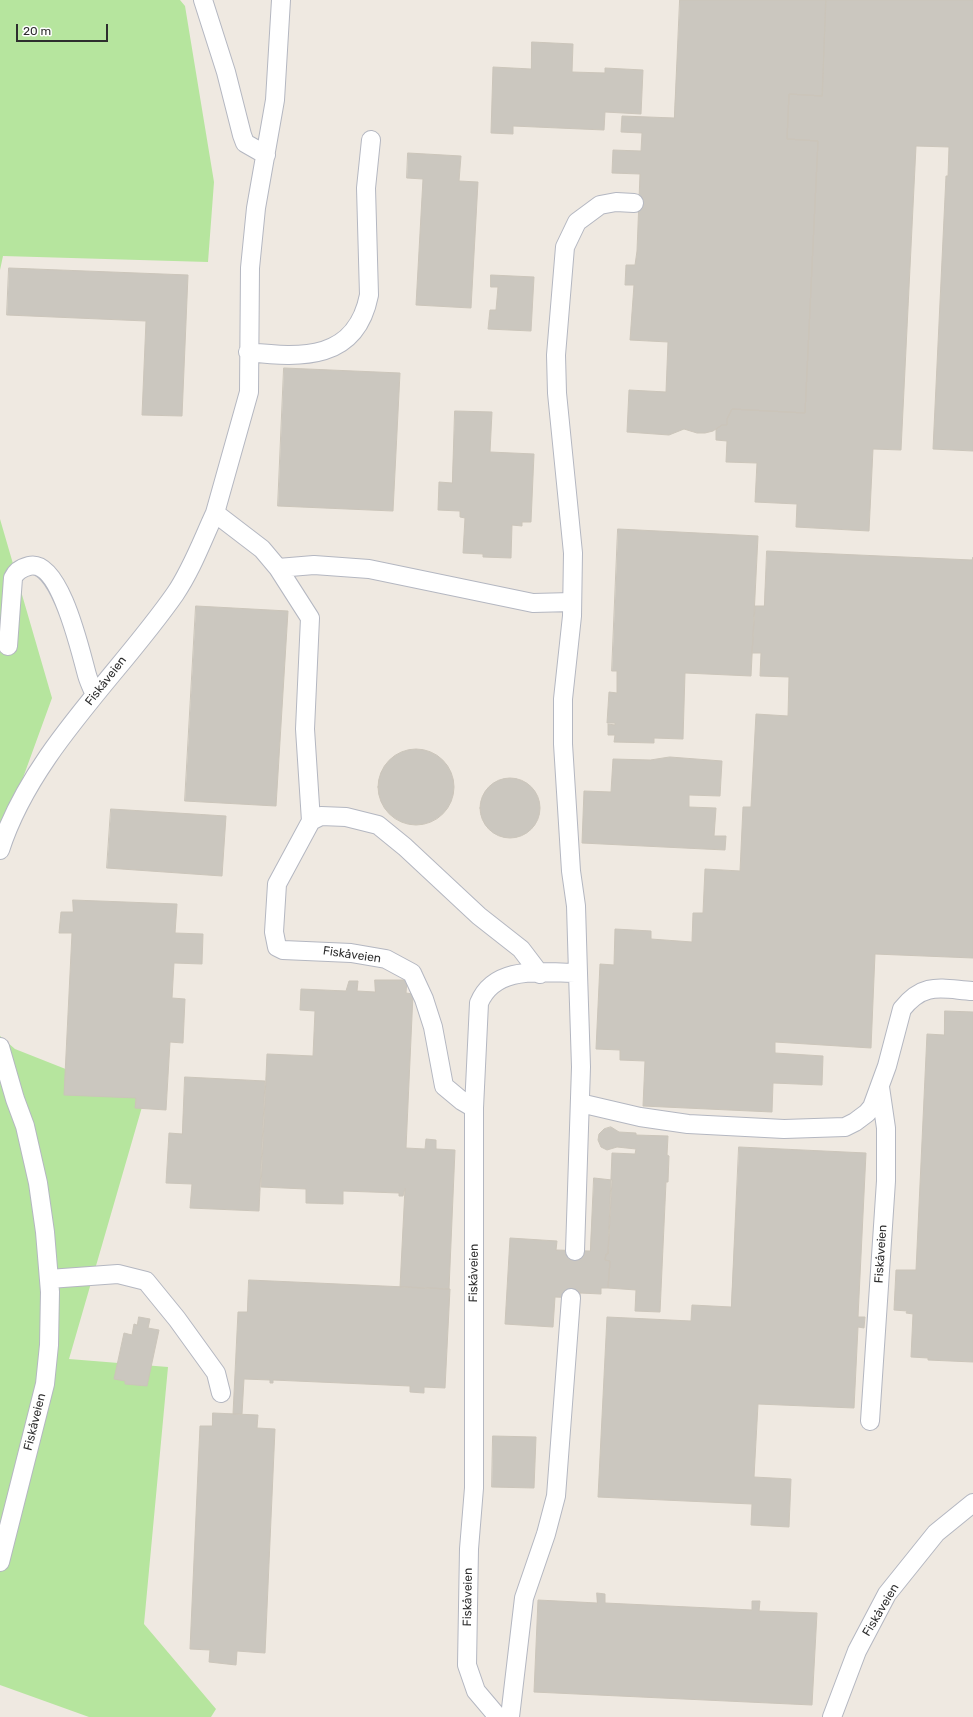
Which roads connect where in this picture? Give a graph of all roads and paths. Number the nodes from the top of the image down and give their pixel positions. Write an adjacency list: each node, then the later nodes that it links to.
1 (203, 0): 4 (lane)
2 (281, 0): 4 (lane, Fiskåveien)
3 (372, 140): 6 (lane)
4 (266, 155): 6 (lane, Fiskåveien)
5 (634, 203): 9 (lane)
6 (248, 352): 7 (lane, Fiskåveien)
7 (216, 513): 8 (lane); 11 (lane, Fiskåveien)
8 (278, 568): 9 (lane); 12 (lane)
9 (572, 602): 14 (lane)
10 (8, 646): 11 (lane)
11 (95, 695): 13 (lane, Fiskåveien)
12 (311, 821): 15 (lane); 20 (lane, Fiskåveien)
13 (0, 850)
14 (578, 973): 15 (lane); 19 (lane)
15 (540, 974): 20 (lane)
16 (973, 991): 18 (lane, Fiskåveien)
17 (0, 1047): 22 (lane, Fiskåveien)
18 (880, 1086): 19 (lane, Fiskåveien); 25 (lane, Fiskåveien)
19 (580, 1103): 21 (lane)
20 (474, 1108): 28 (lane, Fiskåveien)
21 (575, 1251)
22 (49, 1279): 24 (lane); 27 (lane, Fiskåveien)
23 (571, 1298): 29 (lane)
24 (221, 1393)
25 (870, 1421)
26 (973, 1504): 30 (lane, Fiskåveien)
27 (0, 1562)
28 (498, 1717)
29 (510, 1717)
30 (832, 1717)

